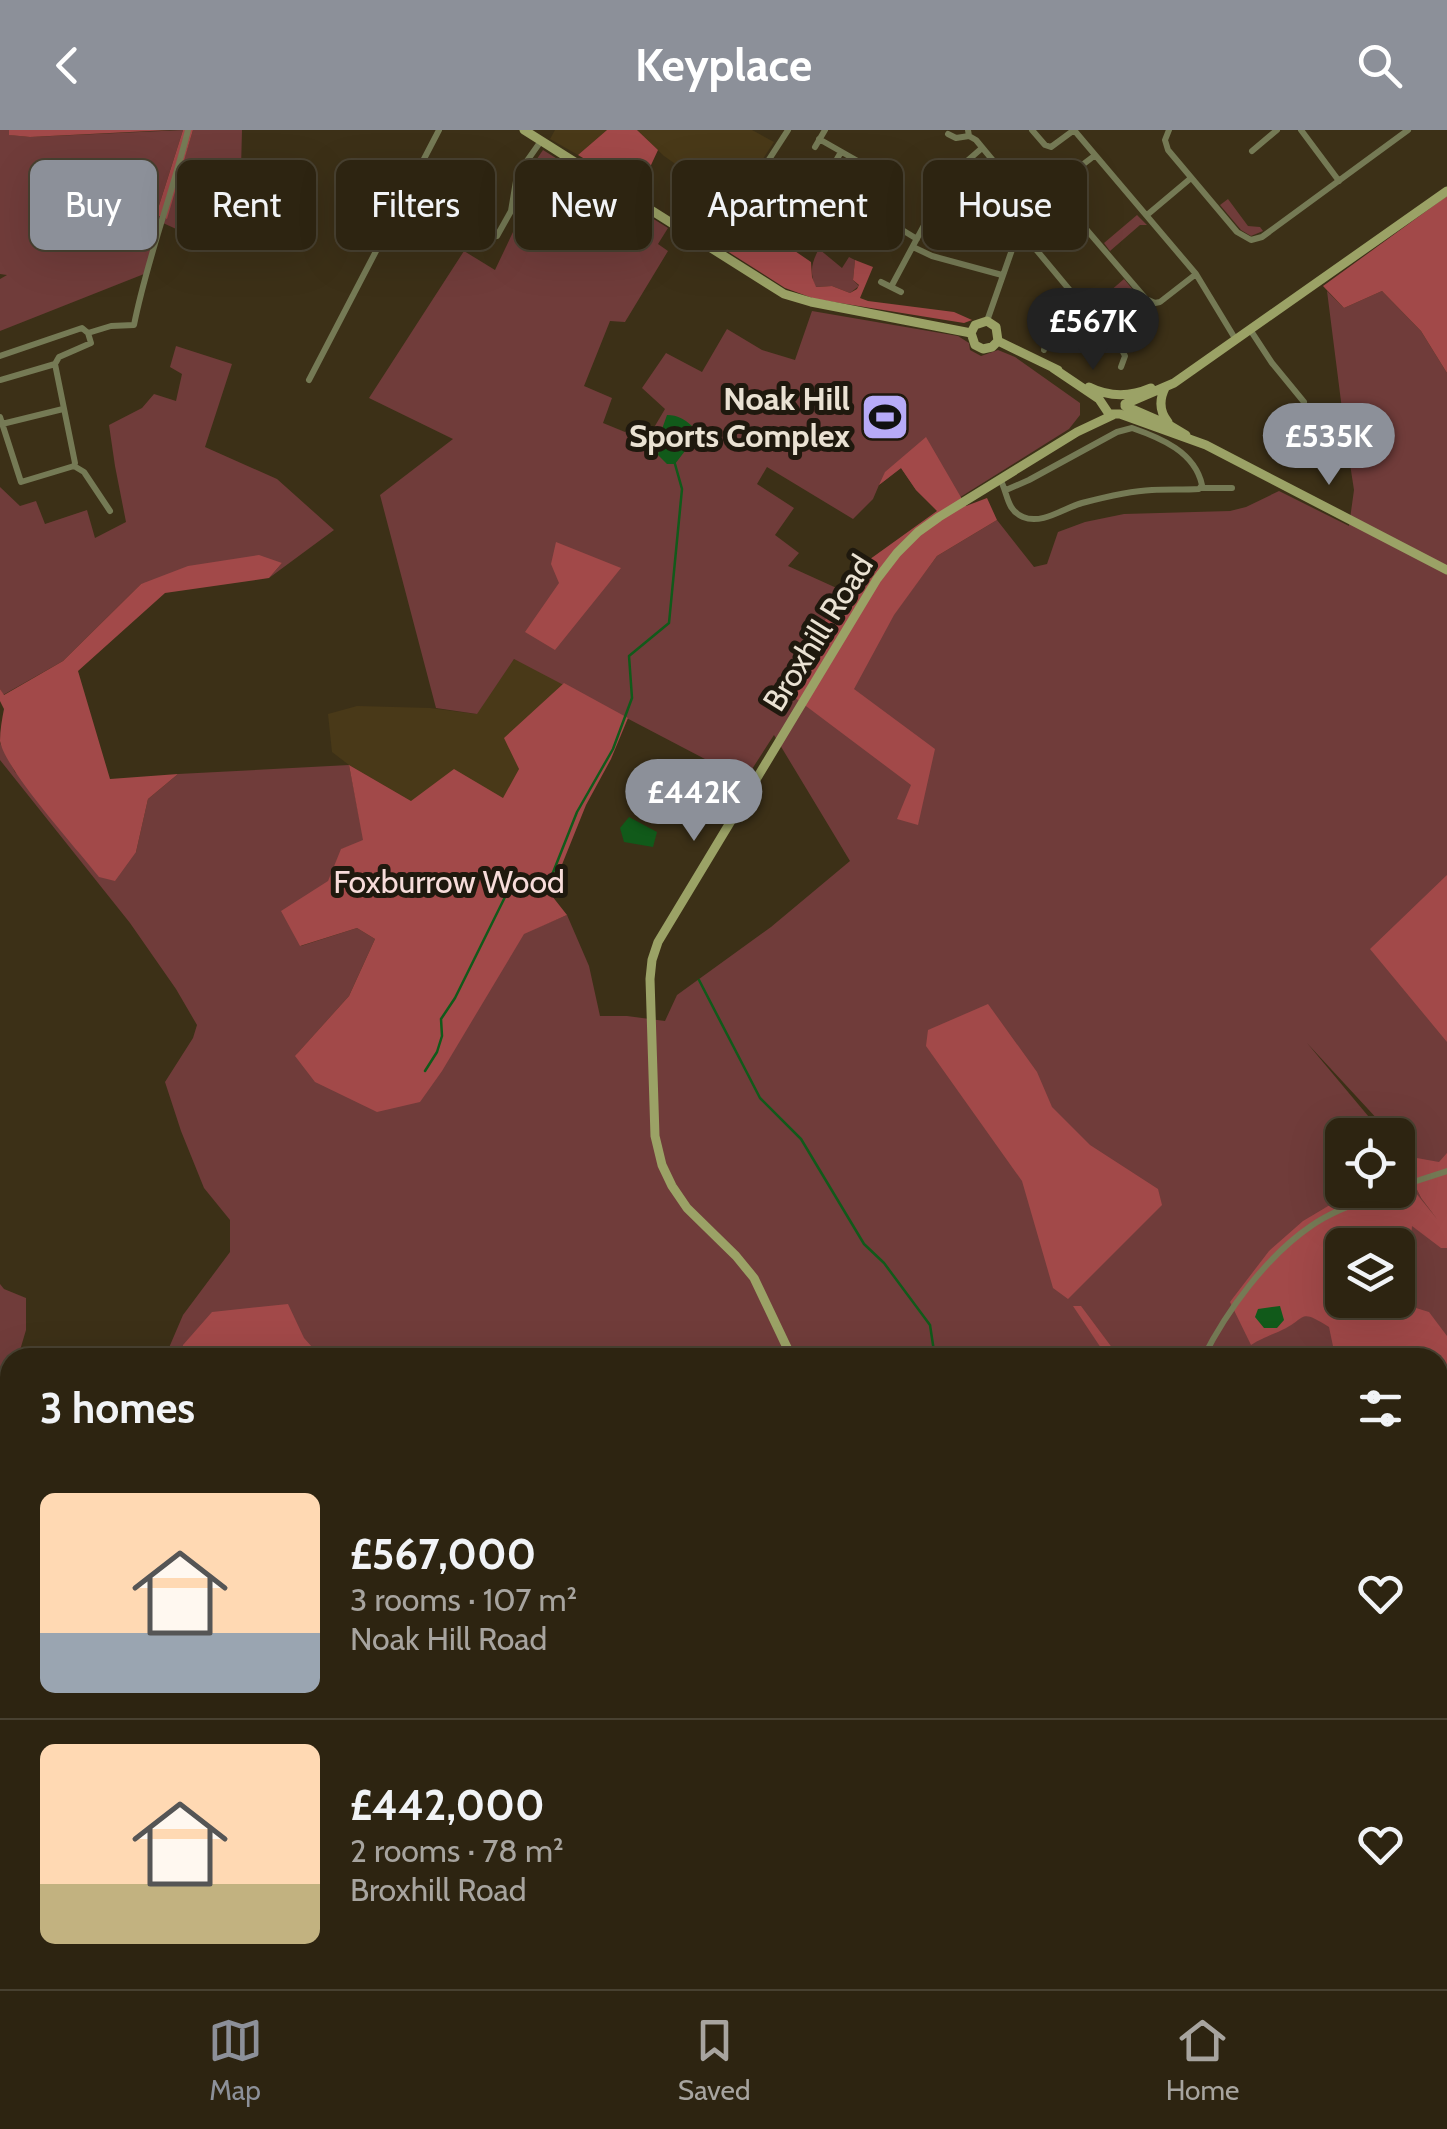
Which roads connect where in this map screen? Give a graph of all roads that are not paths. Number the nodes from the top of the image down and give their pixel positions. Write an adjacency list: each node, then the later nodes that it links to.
1 (188, 130): 46 (street)
2 (439, 130): 19 (street)
3 (524, 130): 14 (street)
4 (788, 130): 20 (street)
5 (825, 130): 17 (street)
6 (1032, 130): 7 (street)
7 (1074, 130): 18 (street)
8 (1169, 130): 25 (street)
9 (1277, 130): 16 (street)
10 (1301, 130): 26 (street)
11 (1408, 130): 26 (street)
12 (968, 133): 13 (street); 15 (street)
13 (948, 134)
14 (541, 140): 31 (street); 47 (street)
15 (982, 148): 23 (street); 24 (street)
16 (1252, 151)
17 (841, 152): 21 (street); 22 (street)
18 (1096, 155): 28 (street); 36 (street)
19 (424, 160)
20 (769, 160)
21 (836, 160)
22 (859, 160)
23 (968, 160)
24 (992, 160)
25 (1191, 178): 26 (street); 28 (street)
26 (1339, 181)
27 (1447, 191): 45 (street)
28 (1147, 215): 36 (street)
29 (923, 227): 32 (street)
30 (903, 232): 32 (street)
31 (495, 236)
32 (915, 243): 37 (street); 39 (street)
33 (378, 250): 57 (street)
34 (1012, 250): 37 (street)
35 (1036, 250): 41 (street)
36 (1196, 274): 49 (street)
37 (1002, 275): 43 (street)
38 (882, 282): 39 (street)
39 (892, 287): 40 (street)
40 (900, 292)
41 (1071, 293): 44 (street); 50 (street)
42 (1120, 310): 44 (street)
43 (987, 321): 47 (street); 48 (street)
44 (1102, 325): 53 (street)
45 (1251, 331): 49 (street); 59 (street)
46 (88, 333): 51 (street); 52 (street)
47 (971, 333): 48 (street)
48 (998, 340): 54 (street)
49 (1236, 340): 55 (street)
50 (1044, 350)
51 (0, 356)
52 (55, 364): 56 (street); 62 (street)
53 (1121, 367)
54 (1054, 368): 60 (street); 61 (street)
55 (1184, 374): 58 (street); 60 (street)
56 (0, 380)
57 (309, 380)
58 (1166, 388): 60 (street); 64 (street)
59 (1304, 402)
60 (1119, 405): 61 (street); 64 (street); 65 (street, Broxhill Road); 66 (street)
61 (1104, 406): 65 (street, Broxhill Road)
62 (63, 409): 63 (street); 67 (street)
63 (1, 421): 67 (street)
64 (1171, 426): 66 (street)
65 (1077, 432): 68 (street, Broxhill Road)
66 (1196, 442): 73 (street)
67 (74, 466): 72 (street)
68 (999, 478): 71 (street); 77 (street, Broxhill Road)
69 (1199, 488): 70 (street); 71 (street); 71 (street)
70 (1232, 488)
71 (1006, 490)
72 (110, 511)
73 (1447, 570)
74 (1447, 1171): 75 (street)
75 (1415, 1181)
76 (1349, 1208): 78 (street)
77 (787, 1348)
78 (1210, 1348)

